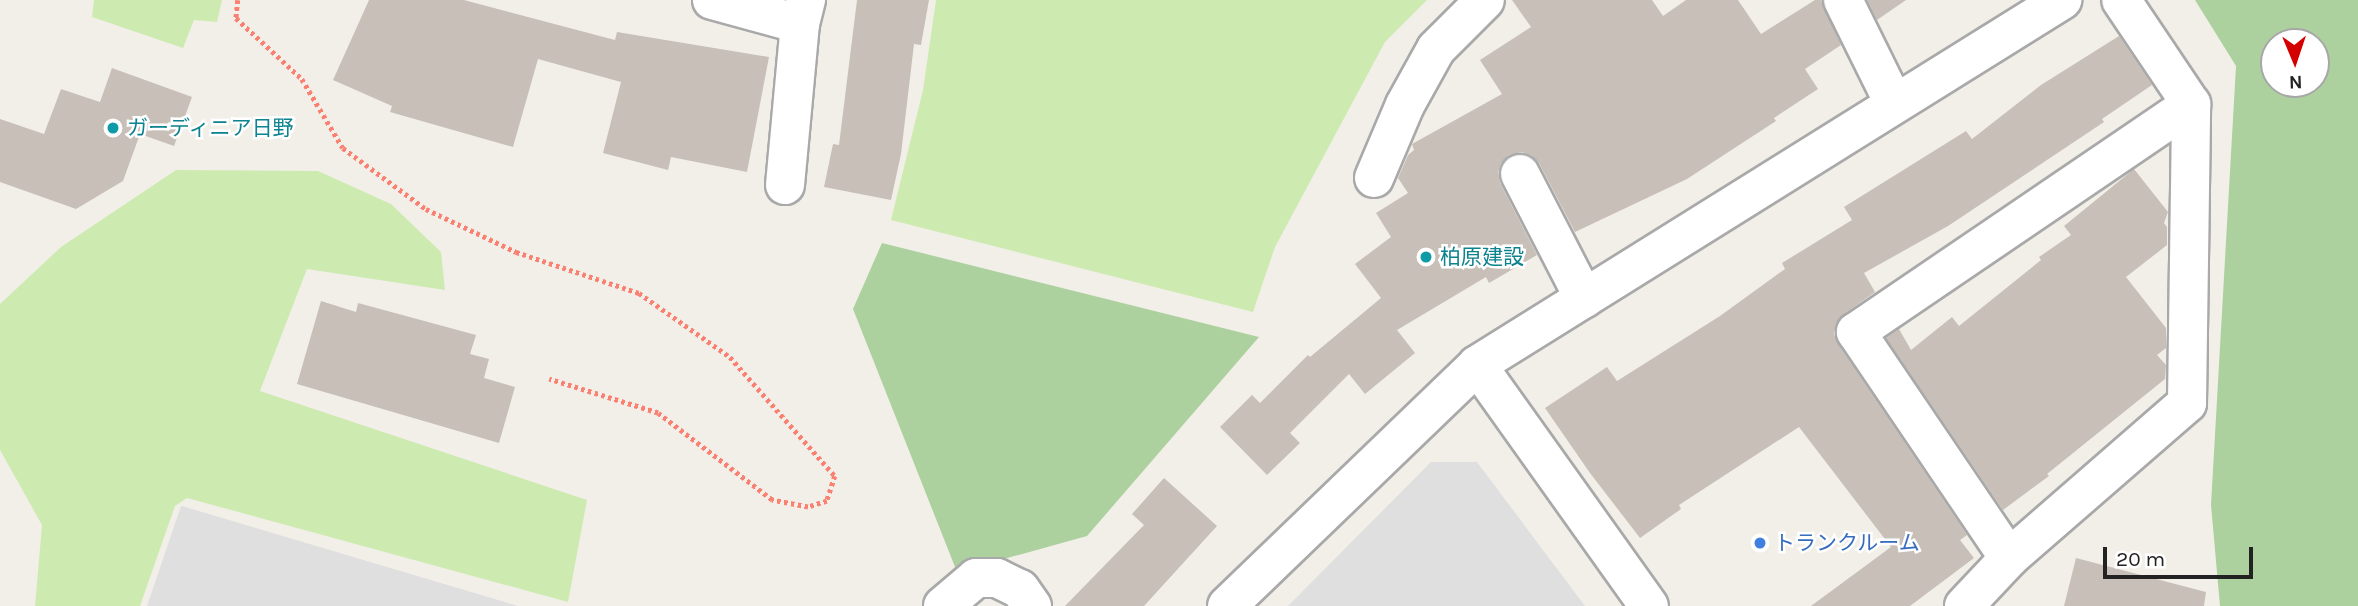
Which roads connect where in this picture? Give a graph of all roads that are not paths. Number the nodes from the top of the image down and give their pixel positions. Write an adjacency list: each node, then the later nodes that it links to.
1 (712, 0): 6 (street)
2 (1485, 0): 10 (street)
3 (1843, 0): 7 (street)
4 (2062, 0): 7 (street)
5 (2121, 0): 8 (street)
6 (803, 12): 11 (street)
7 (1894, 103): 12 (street)
8 (2191, 104): 14 (street); 14 (street)
9 (1520, 174): 12 (street)
10 (1374, 178)
11 (785, 185)
12 (1584, 298): 13 (street)
13 (1478, 365): 17 (street); 18 (street)
14 (2010, 558): 19 (street)
15 (943, 606): 16 (street)
16 (1032, 606)
17 (1227, 606)
18 (1649, 606)
19 (1965, 606)

